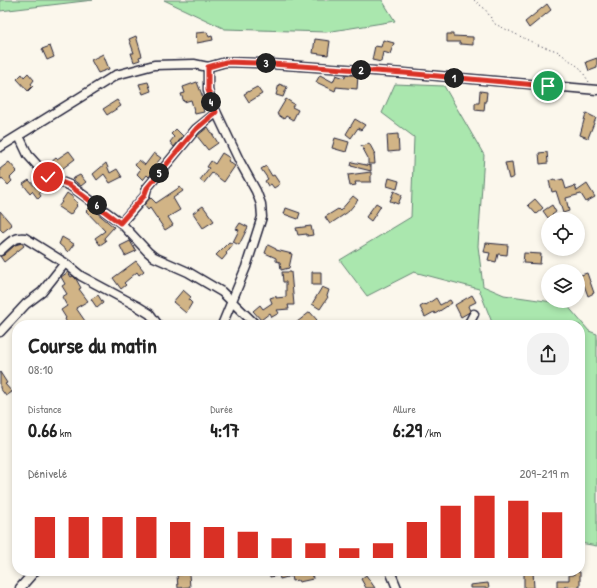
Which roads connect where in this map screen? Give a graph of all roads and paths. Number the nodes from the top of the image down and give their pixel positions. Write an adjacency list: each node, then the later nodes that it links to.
1 (474, 0): 3 (path)
2 (208, 67): 3 (street); 4 (street); 5 (street)
3 (595, 90)
4 (216, 112): 7 (street); 10 (street)
5 (19, 136): 6 (street); 7 (street)
6 (0, 147)
7 (120, 223): 10 (street)
8 (0, 251): 9 (street)
9 (65, 263): 12 (street); 16 (street)
10 (232, 301): 13 (street); 14 (street)
11 (474, 314): 15 (street)
12 (154, 320)
13 (224, 320)
14 (251, 320)
15 (471, 320)
16 (0, 332)
17 (31, 576): 19 (street)
18 (392, 576): 20 (street)
19 (20, 588)
20 (397, 588)

